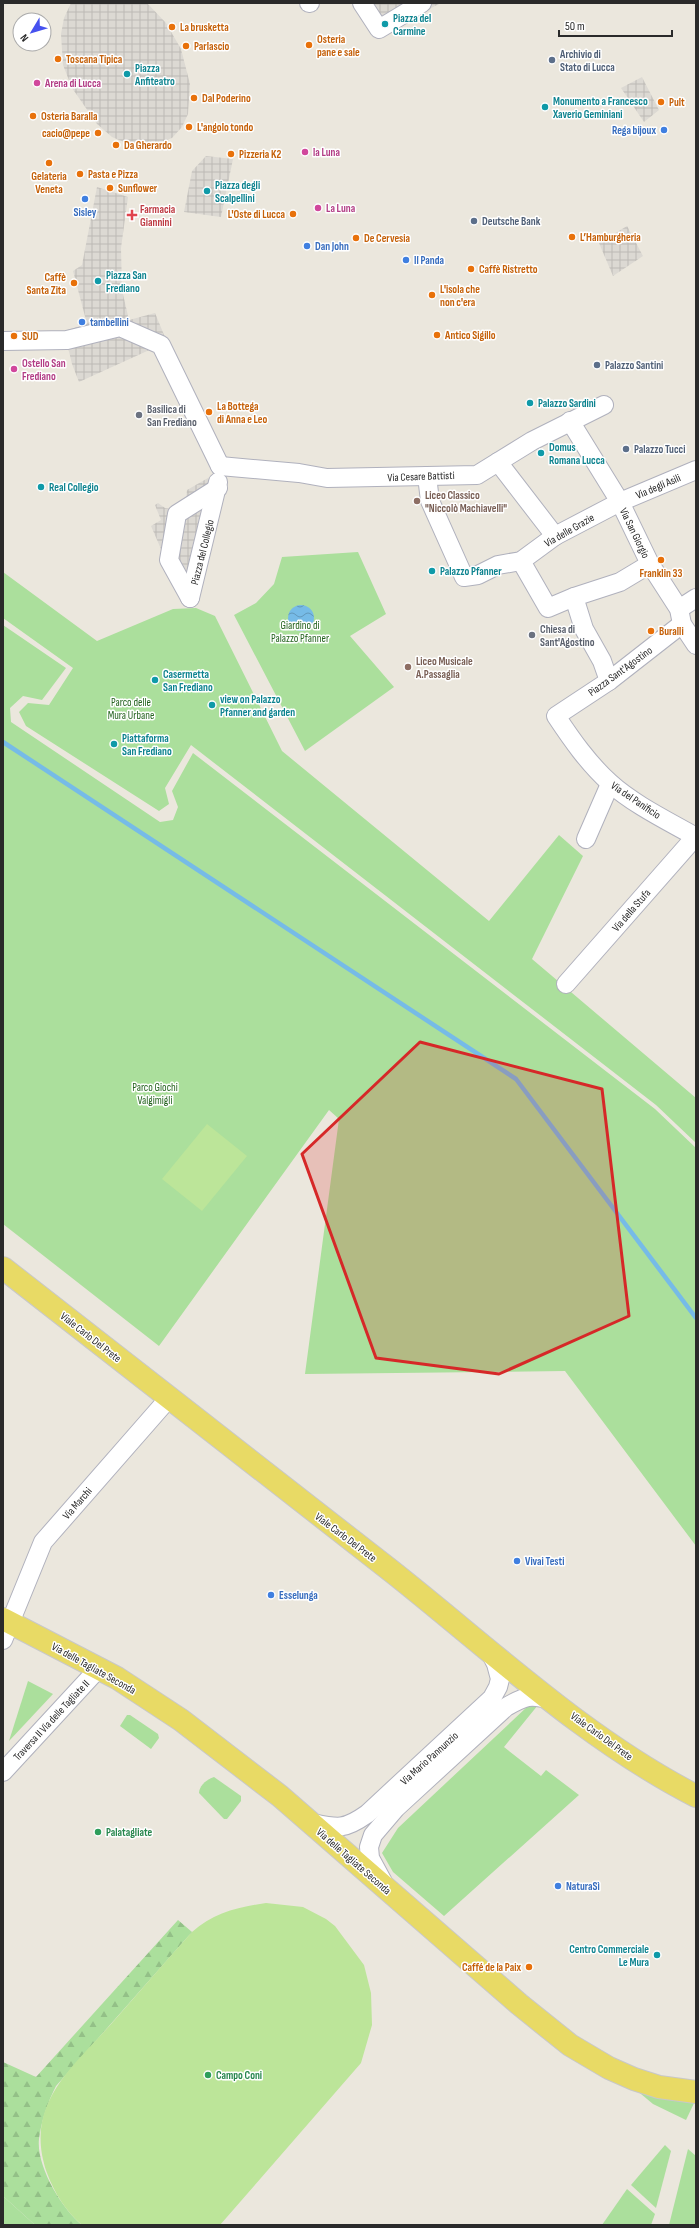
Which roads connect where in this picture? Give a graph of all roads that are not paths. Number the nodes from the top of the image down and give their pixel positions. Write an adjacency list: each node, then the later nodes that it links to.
1 (362, 3): 2 (street)
2 (422, 3)
3 (3, 341): 7 (street)
4 (604, 405): 5 (street, Via Cesare Battisti)
5 (570, 421): 6 (street, Via Cesare Battisti); 11 (street, Via San Giorgio)
6 (498, 462): 9 (street, Via Cesare Battisti); 12 (street)
7 (220, 466): 9 (street, Via Cesare Battisti); 10 (street, Piazza del Collegio)
8 (696, 470): 11 (street, Via degli Asili)
9 (427, 476): 13 (street)
10 (218, 488): 10 (street, Piazza del Collegio)
11 (620, 502): 12 (street, Via delle Grazie); 14 (street, Via San Giorgio)
12 (555, 536): 13 (street, Via delle Grazie)
13 (521, 561): 15 (street)
14 (650, 564): 15 (street); 17 (street, Via San Giorgio)
15 (574, 597): 19 (street)
16 (696, 598): 17 (street, Piazza Sant'Agostino)
17 (681, 617): 18 (street, Via San Giorgio); 19 (street, Piazza Sant'Agostino)
18 (696, 645)
19 (609, 681): 20 (street, Piazza Sant'Agostino)
20 (556, 716): 21 (street, Via del Panificio)
21 (610, 784): 22 (street, Via del Panificio); 23 (street)
22 (696, 837): 24 (street, Via della Stufa)
23 (586, 839)
24 (566, 984)
25 (3, 1268): 26 (main road, Viale Carlo Del Prete)
26 (169, 1398): 27 (street, Via Marchi); 28 (main road, Viale Carlo Del Prete)
27 (5, 1627): 29 (main road, Via delle Tagliate Seconda)
28 (483, 1645): 30 (main road, Viale Carlo Del Prete); 33 (street, Via Mario Pannunzio)
29 (98, 1668): 31 (street, Traversa II Via delle Tagliate II); 33 (main road, Via delle Tagliate Seconda)
30 (552, 1700): 32 (main road, Viale Carlo Del Prete); 34 (street, Via Mario Pannunzio)
31 (3, 1772)
32 (696, 1796)
33 (308, 1822): 34 (main road, Via delle Tagliate Seconda)
34 (386, 1888): 35 (main road, Via delle Tagliate Seconda)
35 (696, 2092)

